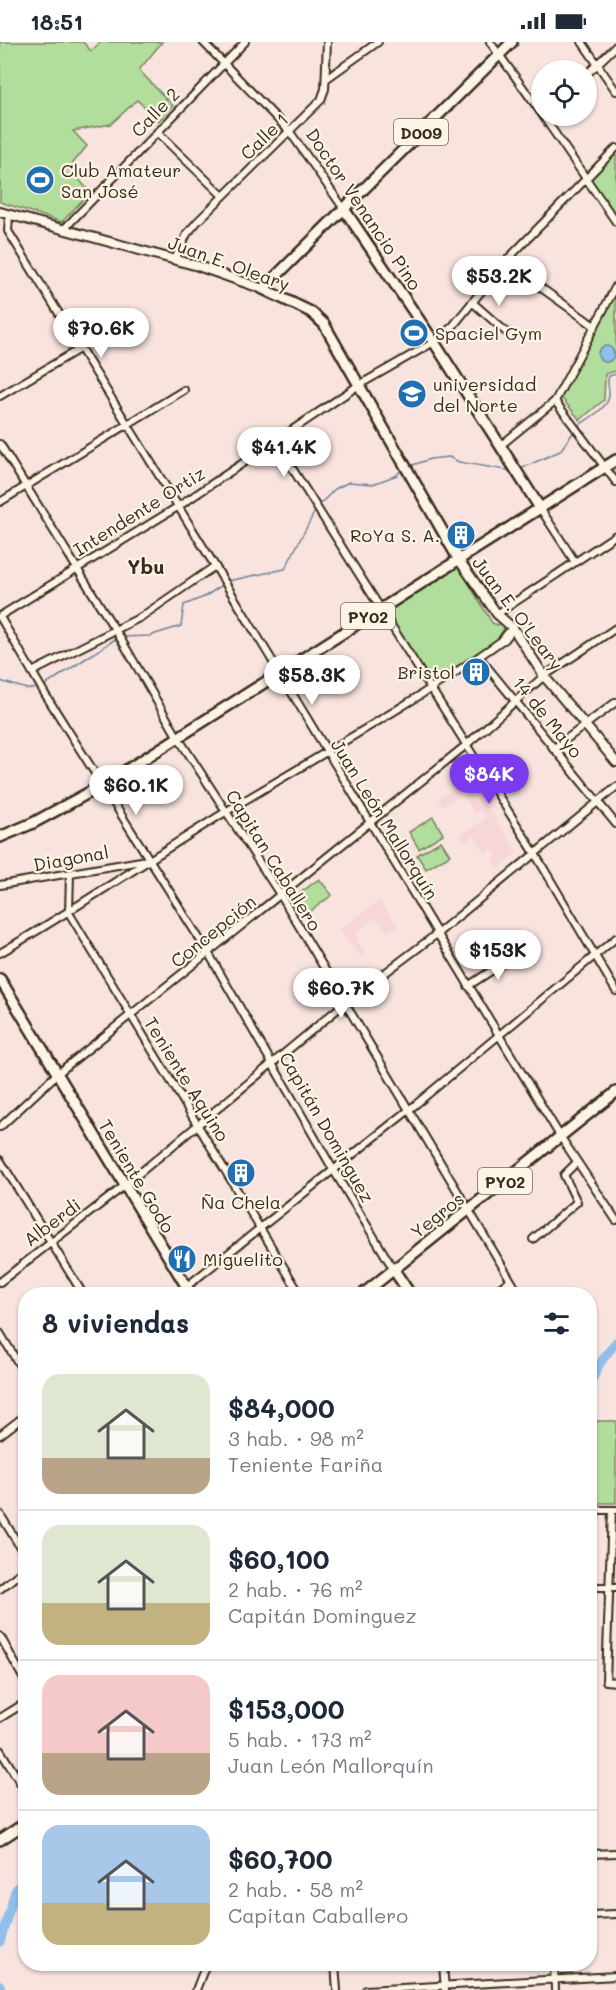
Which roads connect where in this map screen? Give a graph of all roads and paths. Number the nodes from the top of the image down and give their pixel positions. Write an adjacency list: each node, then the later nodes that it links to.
1 (203, 42): 11 (street, Doctor Venancio Pino)
2 (245, 42): 11 (street, Calle 2)
3 (327, 42): 13 (street)
4 (378, 42): 13 (street)
5 (490, 42): 9 (street)
6 (512, 42): 9 (main road, D009)
7 (582, 42): 10 (street)
8 (616, 46): 12 (street)
9 (498, 55): 15 (street); 22 (main road, D009)
10 (594, 60)
11 (224, 63): 17 (street, Calle 2); 18 (street, Doctor Venancio Pino)
12 (597, 64): 14 (street)
13 (326, 79): 18 (street, Calle 1)
14 (616, 91)
15 (531, 99)
16 (550, 126): 20 (street)
17 (157, 132): 21 (street); 26 (street, Calle 2)
18 (290, 132): 21 (street, Calle 1); 22 (street, Doctor Venancio Pino)
19 (616, 148): 20 (street, Intendente Ortiz)
20 (585, 177): 25 (street); 28 (street, Intendente Ortiz)
21 (223, 196): 27 (street, Calle 1)
22 (344, 209): 30 (main road, D009); 34 (main road, Doctor Venancio Pino)
23 (0, 212): 24 (street, Juan E. Oleary)
24 (9, 216): 26 (street, Juan E. Oleary); 35 (street, Juan León Mallorquín)
25 (616, 222)
26 (60, 230): 27 (street, Juan E. Oleary)
27 (175, 259): 30 (street, Juan E. Oleary)
28 (505, 262): 31 (street, Intendente Ortiz); 32 (street)
29 (616, 286): 32 (street)
30 (263, 289): 36 (main road, Juan E. Oleary)
31 (472, 302): 33 (street); 34 (street, Intendente Ortiz)
32 (593, 326): 39 (street)
33 (506, 332)
34 (434, 342): 36 (street, Intendente Ortiz); 43 (main road, Doctor Venancio Pino)
35 (81, 348): 38 (street); 40 (street, Juan León Mallorquín)
36 (360, 385): 41 (street, Intendente Ortiz); 46 (main road, Juan E. Oleary)
37 (184, 390): 40 (street)
38 (0, 396)
39 (555, 401): 43 (street); 45 (street)
40 (127, 424): 48 (street); 50 (street, Juan León Mallorquín)
41 (275, 441): 50 (street, Intendente Ortiz); 57 (street)
42 (0, 444): 48 (street, Capitan Caballero)
43 (502, 450): 51 (main road, Doctor Venancio Pino)
44 (616, 460): 45 (main road, PY02)
45 (605, 467): 47 (street); 51 (main road, PY02)
46 (410, 472): 53 (main road, Juan E. O'Leary)
47 (616, 482)
48 (26, 486): 49 (street); 56 (street, Capitan Caballero)
49 (0, 502)
50 (179, 506): 55 (street, Juan León Mallorquín); 56 (street, Intendente Ortiz)
51 (540, 508): 53 (main road, PY02); 54 (street, Doctor Venancio Pino)
52 (616, 535): 54 (street)
53 (459, 560): 57 (main road, PY02); 58 (street, Juan E. O'Leary)
54 (575, 562): 58 (street)
55 (215, 566): 62 (street); 66 (street, Juan León Mallorquín)
56 (77, 568): 59 (street, Intendente Ortiz); 62 (street, Capitan Caballero)
57 (380, 608): 66 (main road, PY02); 68 (street)
58 (497, 614): 60 (street, Juan E. O'Leary)
59 (0, 617): 65 (street)
60 (513, 628): 63 (street); 67 (street, Juan E. O'Leary)
61 (616, 628): 67 (street, Concepción)
62 (115, 630): 65 (street); 72 (street, Capitan Caballero)
63 (504, 639): 64 (street)
64 (479, 657): 68 (street); 69 (street, 14 de Mayo)
65 (32, 672): 77 (street, Capitán Dominguez)
66 (277, 672): 72 (main road, PY02); 75 (street, Juan León Mallorquín)
67 (544, 676): 69 (street, Concepción); 71 (street, Juan E. O'Leary)
68 (430, 689): 73 (street); 75 (street)
69 (516, 701): 73 (street, Concepción); 74 (street, 14 de Mayo)
70 (616, 702): 71 (street)
71 (584, 724): 74 (street); 76 (street, Juan E. O'Leary)
72 (177, 736): 77 (main road, PY02); 80 (street, Capitan Caballero)
73 (465, 746): 81 (street, Concepción); 84 (street)
74 (553, 749): 79 (street, 14 de Mayo)
75 (326, 752): 80 (street); 81 (street, Juan León Mallorquín)
76 (616, 762)
77 (103, 785): 83 (main road, PY02); 85 (street, Capitán Dominguez)
78 (616, 787): 79 (street, Alberdi)
79 (598, 802): 82 (street, 14 de Mayo); 84 (street, Alberdi)
80 (226, 812): 85 (street); 88 (street, Capitan Caballero)
81 (370, 823): 88 (street, Concepción); 90 (street, Juan León Mallorquín)
82 (616, 824)
83 (0, 837)
84 (534, 852): 90 (street, Alberdi); 95 (street)
85 (148, 860): 86 (street, Diagonal); 89 (street); 93 (street, Capitán Dominguez)
86 (70, 874): 87 (street, Diagonal); 89 (street)
87 (0, 885)
88 (281, 896): 93 (street, Concepción); 99 (street, Capitan Caballero)
89 (69, 913): 92 (street); 100 (street, Teniente Aquino)
90 (438, 933): 97 (street, Juan León Mallorquín); 99 (street, Alberdi)
91 (616, 938): 95 (street)
92 (0, 953)
93 (209, 954): 100 (street, Concepción); 102 (street, Capitán Dominguez)
94 (514, 956): 97 (street)
95 (595, 956): 98 (street); 101 (street)
96 (0, 979): 103 (main road, Teniente Godo)
97 (468, 986): 101 (street, Juan León Mallorquín)
98 (616, 991)
99 (345, 1003): 102 (street, Alberdi); 105 (street, Capitan Caballero)
100 (130, 1016): 103 (street, Concepción); 106 (street, Teniente Aquino)
101 (499, 1036): 105 (street); 108 (street, Juan León Mallorquín)
102 (272, 1062): 106 (street, Alberdi); 111 (street, Capitán Dominguez)
103 (57, 1074): 107 (street, Concepción); 112 (main road, Teniente Godo)
104 (616, 1092): 108 (main road, Yegros / PY02)
105 (409, 1110): 111 (street); 113 (street, Capitan Caballero)
106 (198, 1125): 112 (street, Alberdi); 115 (street, Teniente Aquino)
107 (0, 1127)
108 (560, 1137): 110 (street, Juan León Mallorquín); 113 (main road, Yegros / PY02)
109 (0, 1160): 117 (street)
110 (578, 1162): 114 (street, Juan León Mallorquín); 116 (street)
111 (333, 1171): 115 (street); 118 (street, Capitán Dominguez)
112 (124, 1186): 117 (street, Alberdi); 122 (main road, Teniente Godo)
113 (470, 1209): 118 (main road, Yegros / PY02); 119 (street, Capitan Caballero)
114 (615, 1216)
115 (260, 1228): 123 (street); 124 (street, Teniente Aquino)
116 (533, 1239)
117 (49, 1242): 120 (street, Alberdi); 121 (street)
118 (394, 1270): 125 (main road, Yegros / PY02); 126 (main road)
119 (510, 1280): 127 (street); 128 (street, Capitan Caballero)
120 (0, 1282)
121 (78, 1287)
122 (186, 1287)
123 (195, 1287)
124 (296, 1287)
125 (372, 1287)
126 (405, 1287)
127 (501, 1287)
128 (514, 1287)
129 (0, 1333): 130 (street)
130 (18, 1363)
131 (18, 1421): 132 (street)
132 (0, 1435)
133 (597, 1510): 134 (street)
134 (614, 1510): 139 (street)
135 (0, 1514): 136 (street)
136 (18, 1544)
137 (18, 1575): 141 (street)
138 (597, 1587): 139 (street)
139 (607, 1587): 140 (street); 144 (street)
140 (616, 1587)
141 (0, 1589)
142 (0, 1636): 143 (street)
143 (18, 1669)
144 (616, 1682)
145 (18, 1707): 146 (street)
146 (0, 1718)
147 (0, 1750): 148 (street)
148 (18, 1779)
149 (18, 1828): 150 (main road)
150 (0, 1840)
151 (616, 1853): 152 (street)
152 (597, 1854)
153 (616, 1914): 154 (street)
154 (597, 1915)
155 (203, 1971): 162 (street)
156 (336, 1971): 163 (street)
157 (443, 1971): 161 (street)
158 (554, 1971): 160 (street)
159 (616, 1976): 160 (street)
160 (555, 1980): 161 (street); 165 (street)
161 (444, 1988): 164 (street)
162 (196, 1990)
163 (337, 1990)
164 (366, 1990)
165 (555, 1990)

